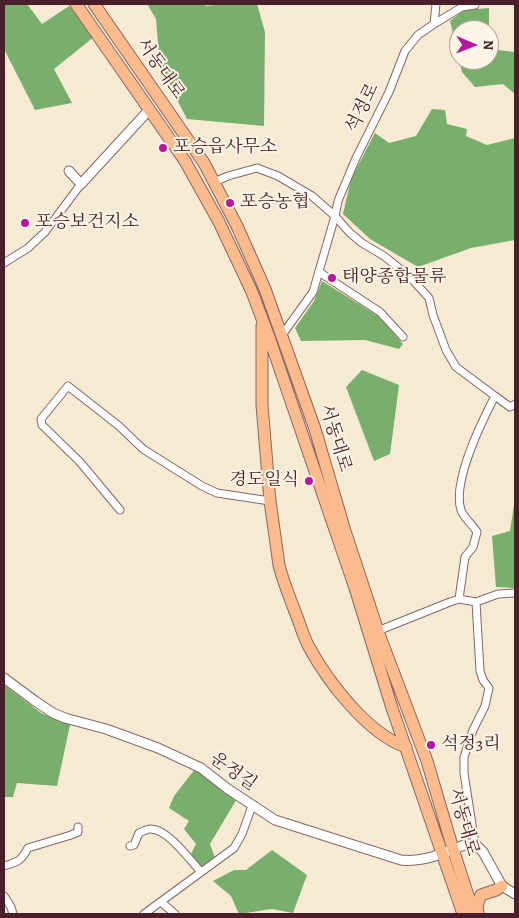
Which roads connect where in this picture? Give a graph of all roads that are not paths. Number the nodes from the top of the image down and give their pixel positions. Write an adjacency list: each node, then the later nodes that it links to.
1 (76, 4): 7 (main road, 서동대로)
2 (94, 4): 6 (main road, 서동대로)
3 (436, 4): 5 (street)
4 (475, 5): 5 (street, 석정로)
5 (434, 24): 11 (street, 석정로)
6 (160, 99): 7 (street); 9 (main road, 서동대로)
7 (149, 110): 10 (street, 서동대로); 14 (main road, 서동대로)
8 (69, 171): 10 (street)
9 (214, 182): 11 (street); 15 (main road, 서동대로)
10 (81, 184): 12 (street, 서동대로)
11 (336, 216): 13 (street, 석정로); 17 (street)
12 (4, 262)
13 (319, 272): 15 (street, 석정로); 16 (street)
14 (262, 319): 19 (main road, 서동대로); 24 (main road, 서동대로)
15 (282, 335): 24 (main road, 서동대로)
16 (403, 338)
17 (495, 396): 18 (street); 22 (street)
18 (515, 404)
19 (270, 501): 20 (street); 26 (main road, 서동대로)
20 (120, 510)
21 (515, 593): 23 (street)
22 (459, 599): 23 (street); 24 (street)
23 (476, 602): 29 (street)
24 (373, 632): 26 (main road, 서동대로); 31 (main road, 서동대로)
25 (4, 678): 27 (street, 운정길)
26 (406, 747): 31 (main road, 서동대로)
27 (252, 806): 31 (street, 운정길); 33 (street)
28 (78, 826): 32 (street)
29 (475, 844): 31 (street, 운정길); 34 (street)
30 (130, 846): 33 (street)
31 (448, 851): 41 (main road, 서동대로); 42 (main road, 서동대로)
32 (4, 866)
33 (200, 872): 37 (street)
34 (502, 886): 35 (street); 43 (main road)
35 (515, 894)
36 (4, 896): 38 (street)
37 (161, 902): 39 (street); 40 (street)
38 (13, 914)
39 (144, 914)
40 (176, 914)
41 (463, 914)
42 (474, 914)
43 (478, 914)

